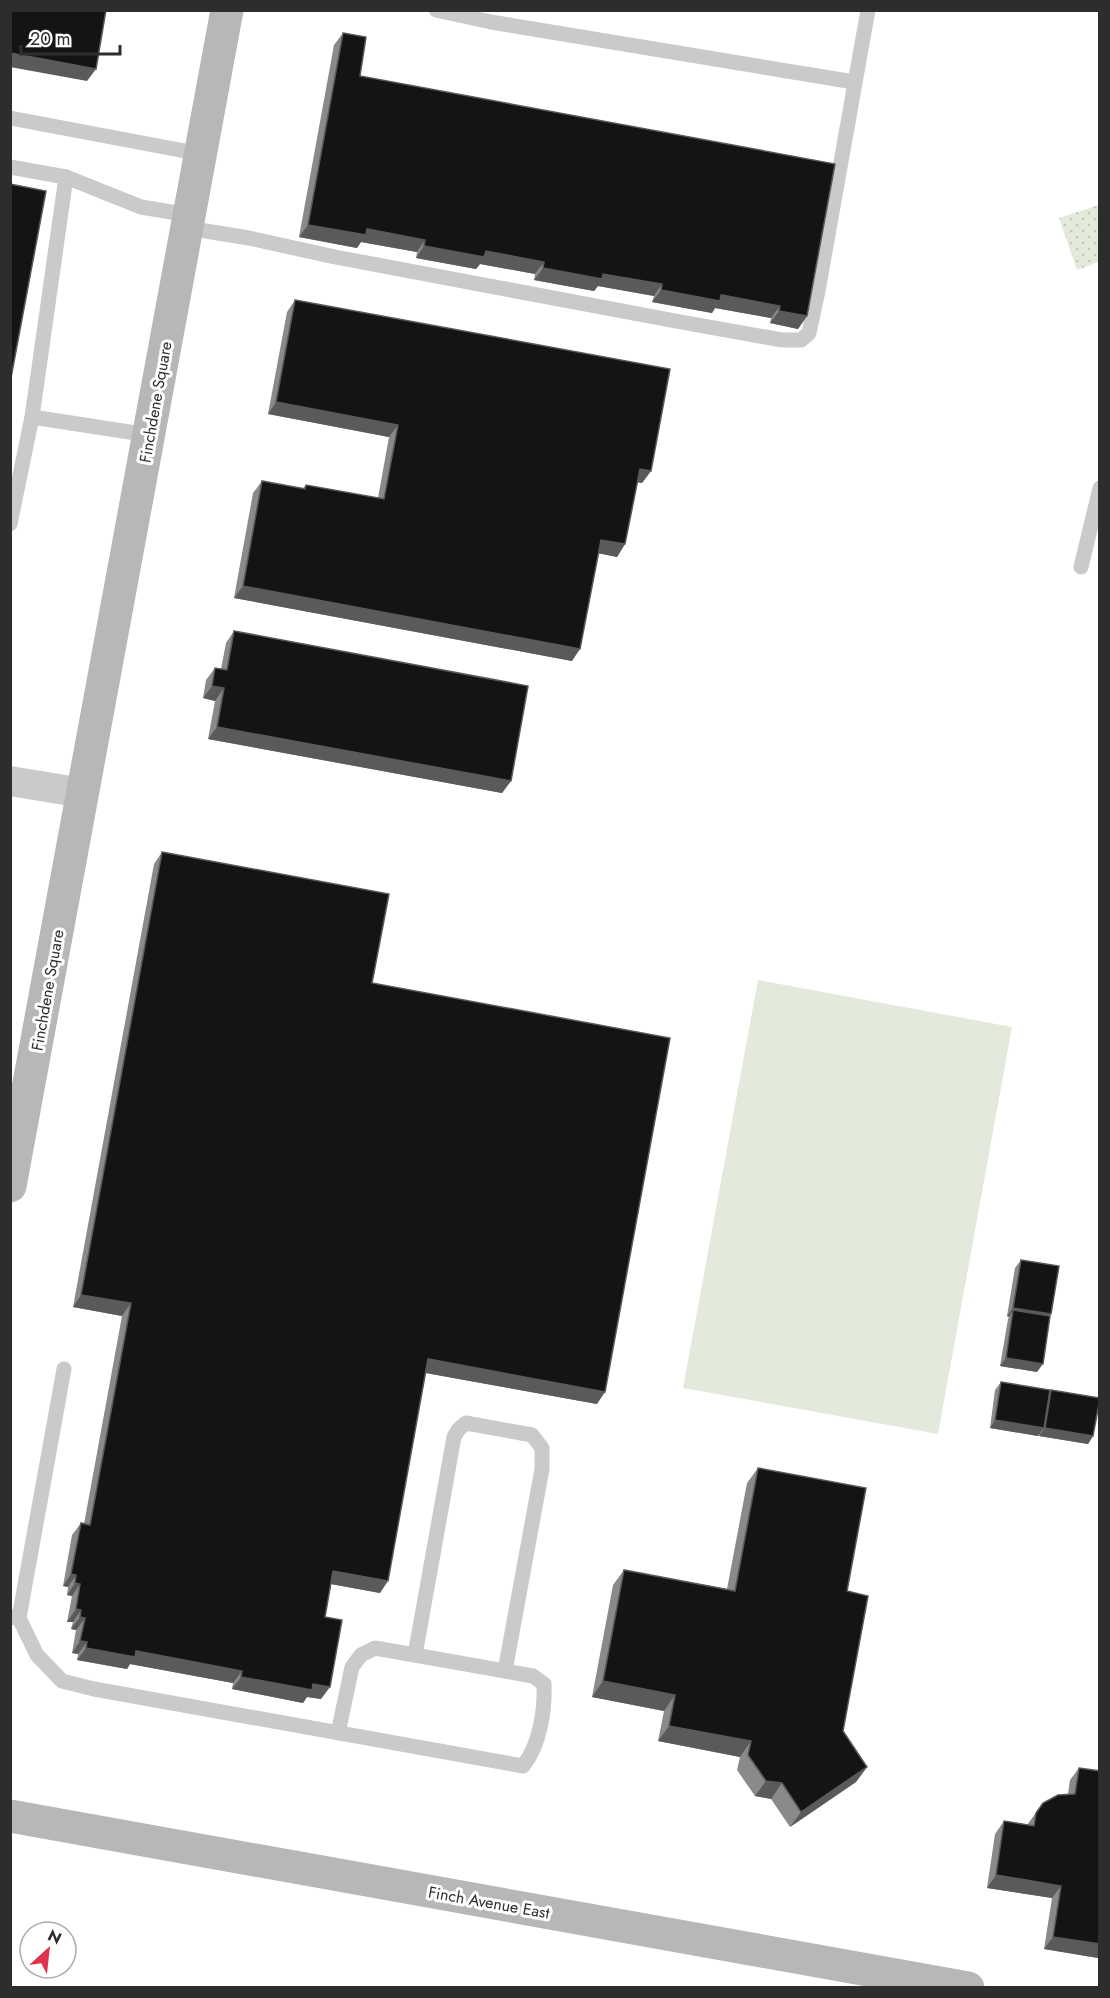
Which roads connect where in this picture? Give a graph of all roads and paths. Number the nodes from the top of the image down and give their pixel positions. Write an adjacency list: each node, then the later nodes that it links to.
1 (227, 10): 6 (street, Finchdene Square)
2 (436, 10): 4 (lane)
3 (868, 10): 4 (lane)
4 (854, 82): 9 (lane)
5 (10, 118): 6 (lane)
6 (201, 154): 9 (street, Finchdene Square)
7 (10, 167): 8 (lane)
8 (66, 177): 9 (lane); 10 (lane)
9 (188, 221): 11 (street, Finchdene Square)
10 (32, 417): 11 (lane); 14 (lane)
11 (149, 435): 17 (street, Finchdene Square)
12 (1100, 488): 13 (lane)
13 (1096, 517): 15 (lane)
14 (10, 524)
15 (1081, 567)
16 (10, 781): 17 (street)
17 (83, 793): 18 (street, Finchdene Square)
18 (10, 1186)
19 (64, 1370): 20 (lane)
20 (15, 1618): 23 (lane)
21 (415, 1655): 22 (lane); 22 (lane); 23 (lane)
22 (505, 1671): 23 (lane)
23 (338, 1733)
24 (10, 1816): 25 (street, Finch Avenue East)
25 (968, 1988)

